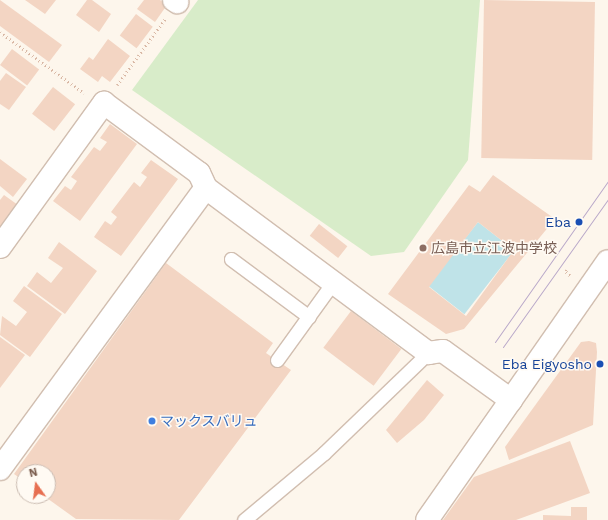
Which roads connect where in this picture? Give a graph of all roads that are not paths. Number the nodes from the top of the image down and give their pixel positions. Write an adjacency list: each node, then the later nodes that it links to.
1 (206, 188): 2 (street); 5 (street); 10 (street)
2 (0, 247)
3 (231, 259): 6 (lane)
4 (608, 261): 9 (street)
5 (334, 281): 6 (lane); 7 (street)
6 (309, 317): 8 (lane)
7 (428, 353): 9 (street); 11 (lane)
8 (277, 360)
9 (511, 400): 12 (street)
10 (0, 469)
11 (244, 520)
12 (427, 520)

